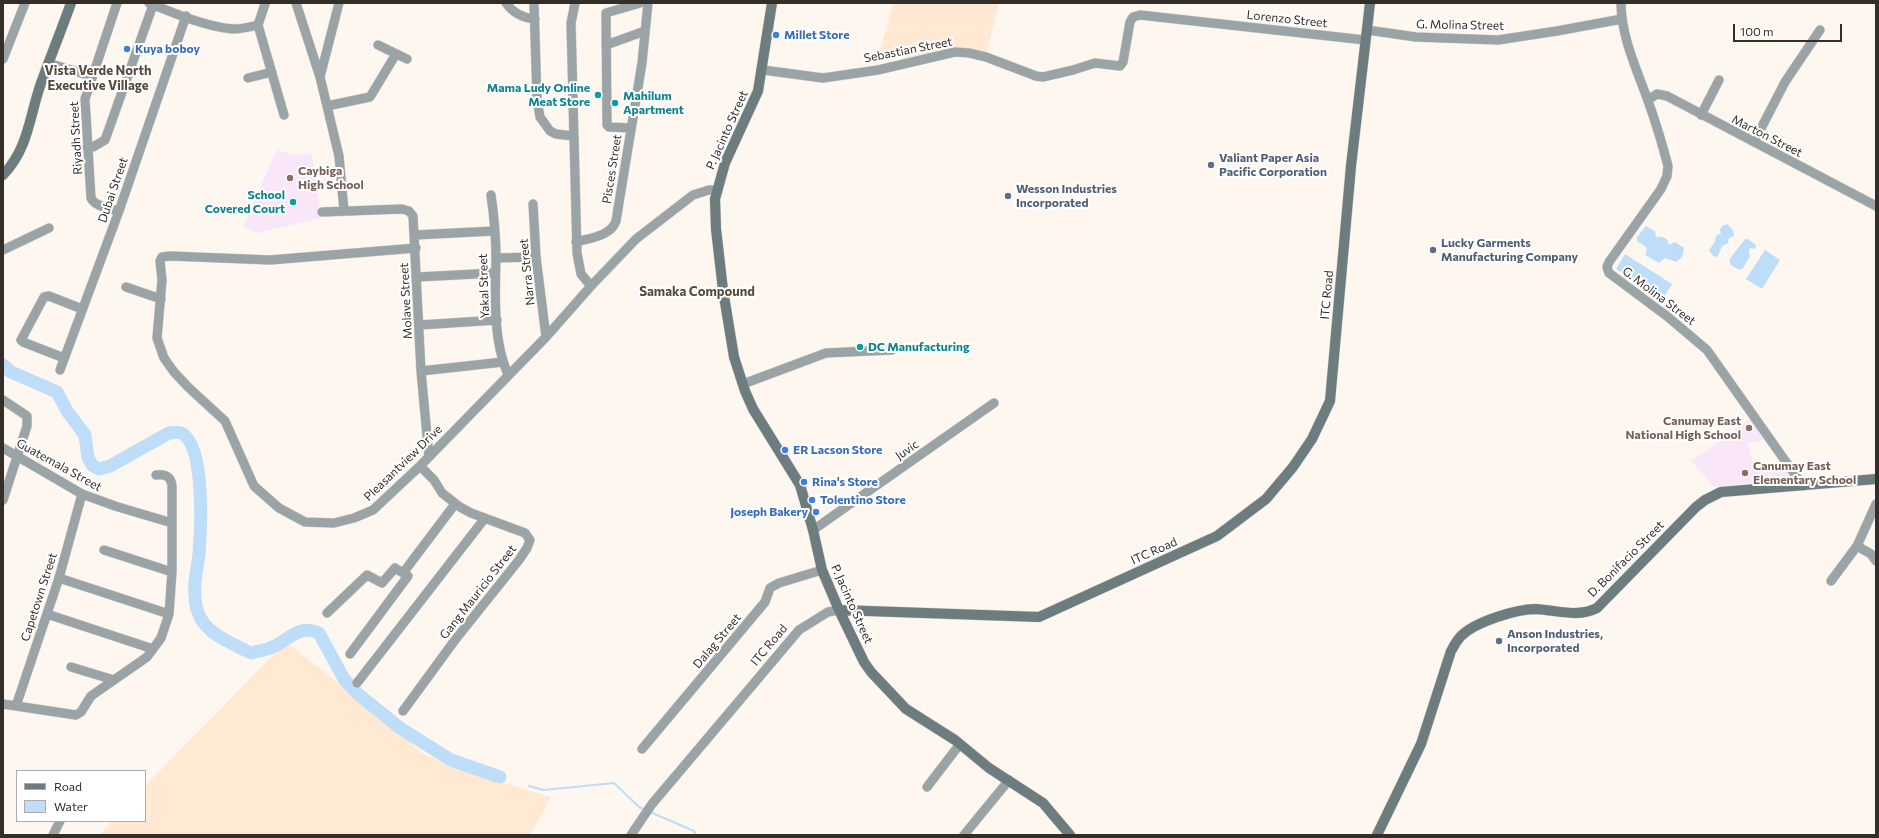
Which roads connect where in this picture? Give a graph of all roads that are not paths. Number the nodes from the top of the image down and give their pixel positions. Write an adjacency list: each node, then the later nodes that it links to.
1 (25, 3): 26 (street)
2 (71, 3): 29 (street)
3 (117, 3): 32 (street, Riyadh Street)
4 (296, 3): 33 (street)
5 (339, 3): 33 (street)
6 (506, 3): 17 (street)
7 (534, 3): 17 (street)
8 (574, 3): 41 (street)
9 (640, 3): 24 (street)
10 (648, 3): 21 (street, Pisces Street)
11 (772, 3): 30 (street, P. Jacinto Street)
12 (1370, 3): 22 (street, ITC Road)
13 (1621, 3): 18 (street, G. Molina Street)
14 (151, 4): 16 (street); 43 (street)
15 (265, 4): 19 (street)
16 (186, 16): 19 (street); 49 (street, Dubai Street)
17 (535, 19): 41 (street)
18 (1622, 19): 22 (street, G. Molina Street); 36 (street, G. Molina Street)
19 (258, 25): 31 (street)
20 (1820, 30): 42 (street)
21 (645, 31): 24 (street); 40 (street, Pisces Street)
22 (1366, 35): 28 (street, Lorenzo Street); 100 (street, ITC Road)
23 (378, 45): 25 (street)
24 (606, 45): 40 (street)
25 (396, 54): 27 (street); 37 (street)
26 (3, 59)
27 (407, 59)
28 (1123, 62): 30 (street, Sebastian Street)
29 (48, 63): 32 (street); 44 (street)
30 (763, 70): 45 (street, P. Jacinto Street)
31 (272, 72): 34 (street); 38 (street)
32 (91, 76): 43 (street, Riyadh Street)
33 (320, 77): 37 (street)
34 (248, 78)
35 (1719, 80): 39 (street)
36 (1648, 100): 39 (street, Marton Street); 84 (street, G. Molina Street)
37 (326, 106): 50 (street)
38 (284, 115)
39 (1701, 115): 42 (street, Marton Street)
40 (631, 128): 55 (street, Pisces Street)
41 (573, 136): 55 (street)
42 (1754, 142): 48 (street, Marton Street)
43 (88, 146): 49 (street, Riyadh Street)
44 (3, 175)
45 (717, 190): 62 (street, Pleasantview Drive); 75 (street, P. Jacinto Street)
46 (491, 195): 53 (street, Yakal Street)
47 (533, 204): 58 (street, Narra Street)
48 (1876, 206)
49 (119, 211): 65 (street, Dubai Street)
50 (344, 211): 51 (street, Molave Street); 54 (street, Molave Street)
51 (322, 212)
52 (48, 228): 57 (street)
53 (494, 232): 54 (street); 59 (street, Yakal Street)
54 (415, 235): 56 (street, Molave Street)
55 (576, 242): 62 (street)
56 (416, 248): 61 (street, Molave Street); 64 (street, Pleasantview Drive)
57 (3, 250)
58 (536, 257): 59 (street); 68 (street, Narra Street)
59 (496, 258): 60 (street, Yakal Street)
60 (495, 273): 61 (street); 66 (street, Yakal Street)
61 (418, 277): 67 (street, Molave Street)
62 (590, 286): 68 (street, Pleasantview Drive)
63 (126, 287): 64 (street)
64 (161, 299): 81 (street, Pleasantview Drive)
65 (82, 309): 70 (street, Dubai Street); 70 (street)
66 (497, 320): 67 (street); 71 (street, Yakal Street)
67 (420, 325): 73 (street, Molave Street)
68 (546, 337): 74 (street, Pleasantview Drive)
69 (892, 350): 75 (street)
70 (64, 358): 72 (street, Dubai Street)
71 (503, 362): 73 (street); 74 (street, Yakal Street)
72 (60, 370)
73 (421, 371): 80 (street, Molave Street)
74 (508, 374): 80 (street, Pleasantview Drive)
75 (743, 384): 91 (street, P. Jacinto Street)
76 (3, 400): 79 (street)
77 (994, 404): 91 (street, Juvic)
78 (3, 448): 79 (street, Guatemala Street)
79 (17, 456): 85 (street, Guatemala Street); 86 (street)
80 (429, 457): 81 (street, Pleasantview Drive)
81 (420, 466): 87 (street, Gang Mauricio Street)
82 (156, 475): 90 (street)
83 (1876, 479): 84 (street, D. Bonifacio Street)
84 (1803, 486): 121 (street, D. Bonifacio Street)
85 (82, 494): 90 (street, Guatemala Street); 98 (street, Capetown Street)
86 (3, 500)
87 (455, 504): 89 (street, Gang Mauricio Street); 97 (street)
88 (1876, 504): 92 (street)
89 (485, 518): 108 (street); 111 (street, Gang Mauricio Street)
90 (172, 523): 96 (street)
91 (813, 530): 95 (street, P. Jacinto Street)
92 (1858, 546): 94 (street); 99 (street)
93 (104, 550): 96 (street)
94 (1876, 561)
95 (822, 570): 100 (street, P. Jacinto Street); 113 (street, Dalag Street)
96 (172, 572): 103 (street)
97 (403, 573): 101 (street); 105 (street)
98 (59, 578): 102 (street, Capetown Street); 103 (street)
99 (1831, 581)
100 (839, 610): 112 (street, P. Jacinto Street); 118 (street, ITC Road)
101 (327, 613)
102 (47, 614): 104 (street); 110 (street, Capetown Street)
103 (169, 614): 104 (street)
104 (153, 649): 107 (street)
105 (350, 654)
106 (71, 667): 107 (street)
107 (114, 680): 110 (street)
108 (357, 683)
109 (3, 704): 110 (street)
110 (16, 706)
111 (403, 711)
112 (960, 744): 114 (street, P. Jacinto Street); 115 (street)
113 (642, 749)
114 (1008, 780): 119 (street); 120 (street, P. Jacinto Street)
115 (927, 787)
116 (60, 822): 117 (street)
117 (53, 835)
118 (631, 835)
119 (964, 835)
120 (1070, 835)
121 (1377, 835)

